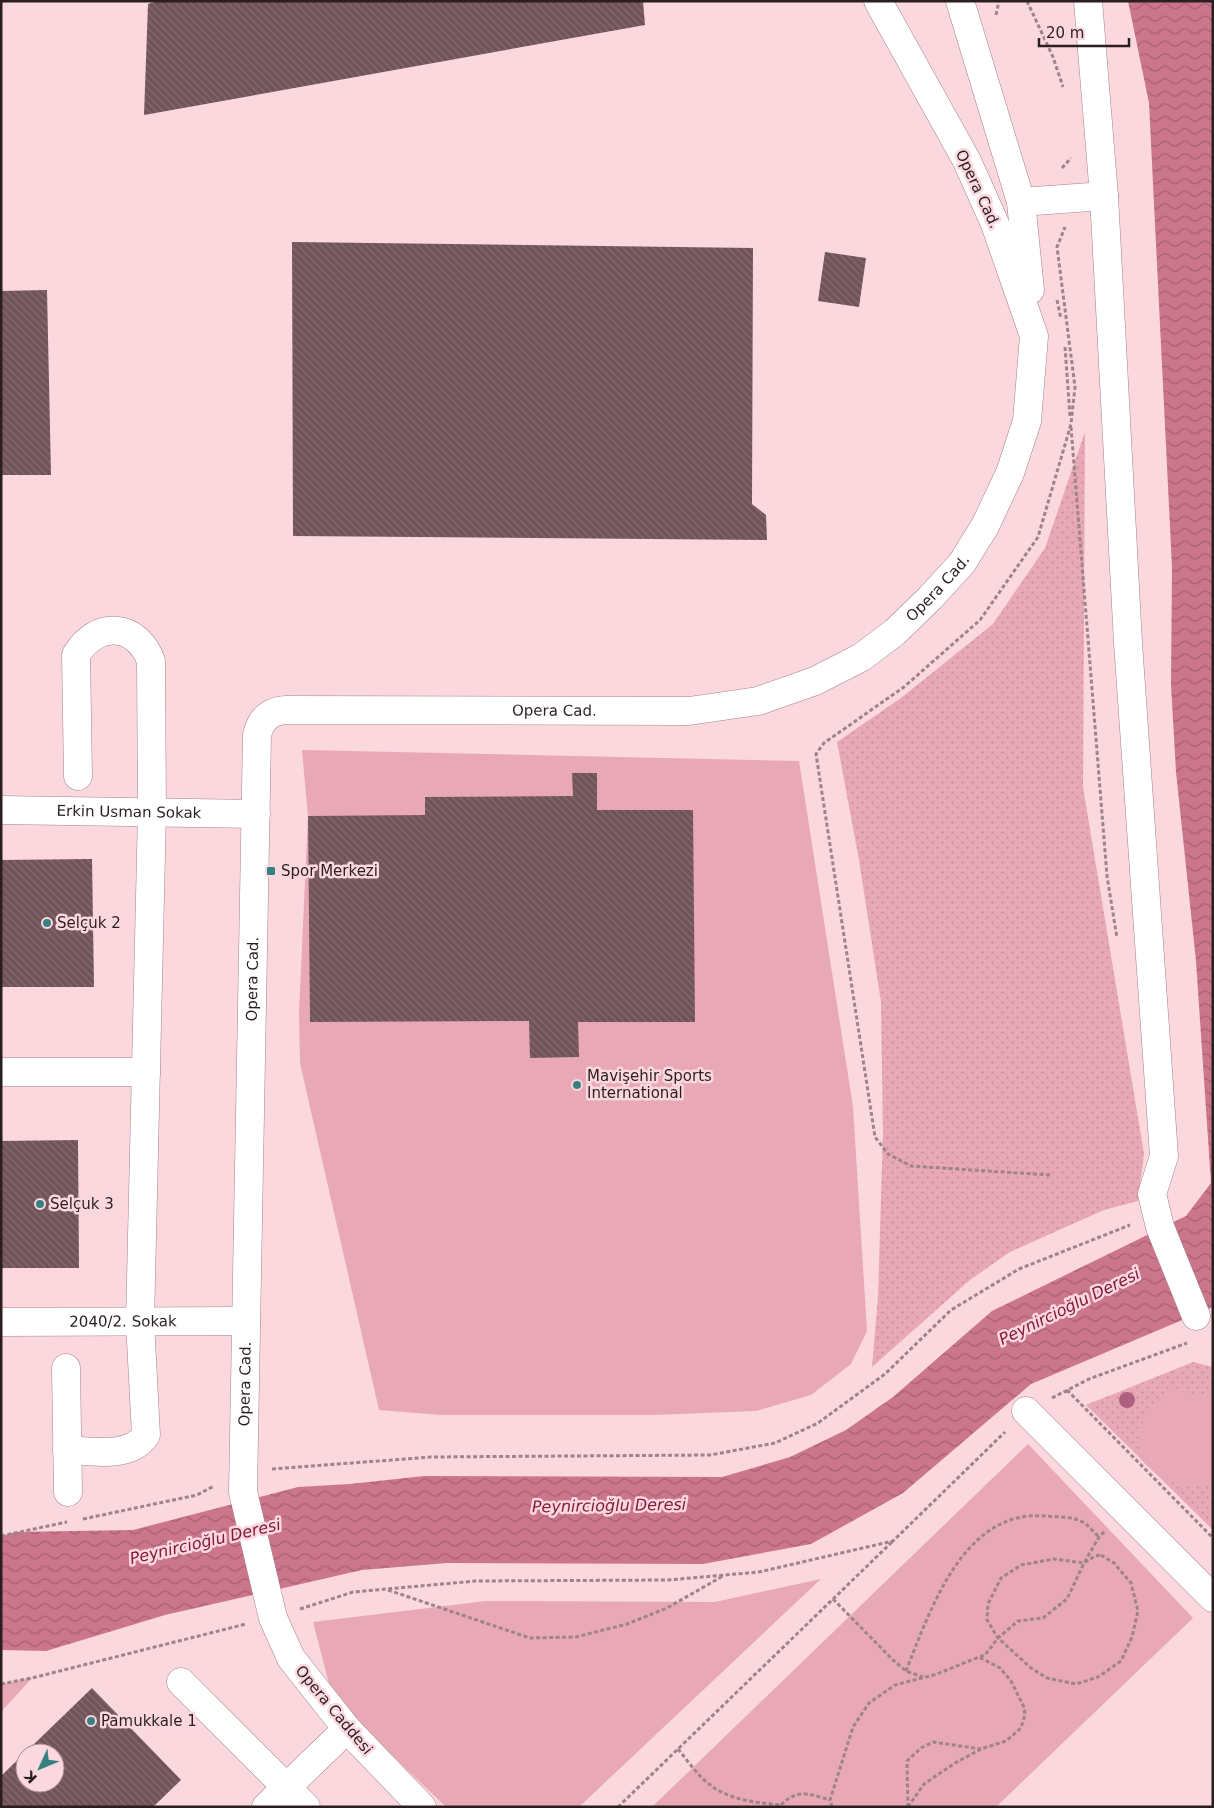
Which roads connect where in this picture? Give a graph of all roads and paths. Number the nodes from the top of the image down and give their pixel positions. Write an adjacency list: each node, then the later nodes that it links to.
1 (878, 1): 10 (street, Opera Cad.)
2 (960, 1): 9 (street)
3 (1027, 1): 5 (path)
4 (1088, 1): 8 (street)
5 (1065, 92)
6 (1072, 156): 7 (path)
7 (1057, 173)
8 (1104, 196): 9 (street); 19 (street)
9 (1021, 202): 10 (street)
10 (1034, 336): 14 (street, Opera Cad.)
11 (78, 776): 13 (street)
12 (1, 810): 13 (street, Erkin Usman Sokak)
13 (152, 812): 14 (street, Erkin Usman Sokak); 17 (street)
14 (256, 814): 21 (street, Opera Cad.)
15 (1118, 942): 18 (path)
16 (1, 1072): 17 (street)
17 (146, 1072): 23 (street)
18 (1050, 1175)
19 (1159, 1221): 20 (street); 29 (path)
20 (1196, 1316)
21 (246, 1321): 23 (street, 2040/2. Sokak); 29 (street, Opera Cad.)
22 (1, 1322): 23 (street, 2040/2. Sokak)
23 (140, 1322): 28 (street)
24 (1190, 1342): 26 (path)
25 (66, 1368): 28 (street)
26 (1067, 1390): 27 (path); 34 (path)
27 (1026, 1411): 31 (street); 35 (path)
28 (67, 1450): 30 (street)
29 (244, 1481): 32 (path); 41 (street, Opera Cad.)
30 (68, 1492)
31 (1126, 1511): 33 (path); 39 (street)
32 (1, 1536)
33 (1099, 1537): 36 (path); 44 (path)
34 (1213, 1538)
35 (893, 1541): 37 (path); 40 (path)
36 (1084, 1563): 42 (path); 42 (path); 42 (path)
37 (725, 1574): 38 (path); 38 (path)
38 (385, 1589): 41 (path)
39 (1213, 1598)
40 (833, 1599): 44 (path); 49 (path)
41 (271, 1608): 47 (path); 48 (street, Opera Caddesi)
42 (998, 1638): 43 (path)
43 (980, 1657): 45 (path); 50 (path)
44 (906, 1671): 45 (path)
45 (924, 1677): 52 (path)
46 (181, 1682): 51 (street)
47 (1, 1684)
48 (347, 1729): 51 (street); 56 (street, Opera Caddesi)
49 (678, 1749): 53 (path); 57 (path)
50 (981, 1750): 59 (path); 59 (path)
51 (287, 1786): 54 (street); 55 (street)
52 (830, 1800): 53 (path); 58 (path)
53 (781, 1806)
54 (266, 1807)
55 (306, 1807)
56 (422, 1807)
57 (618, 1807)
58 (832, 1807)
59 (908, 1807)

